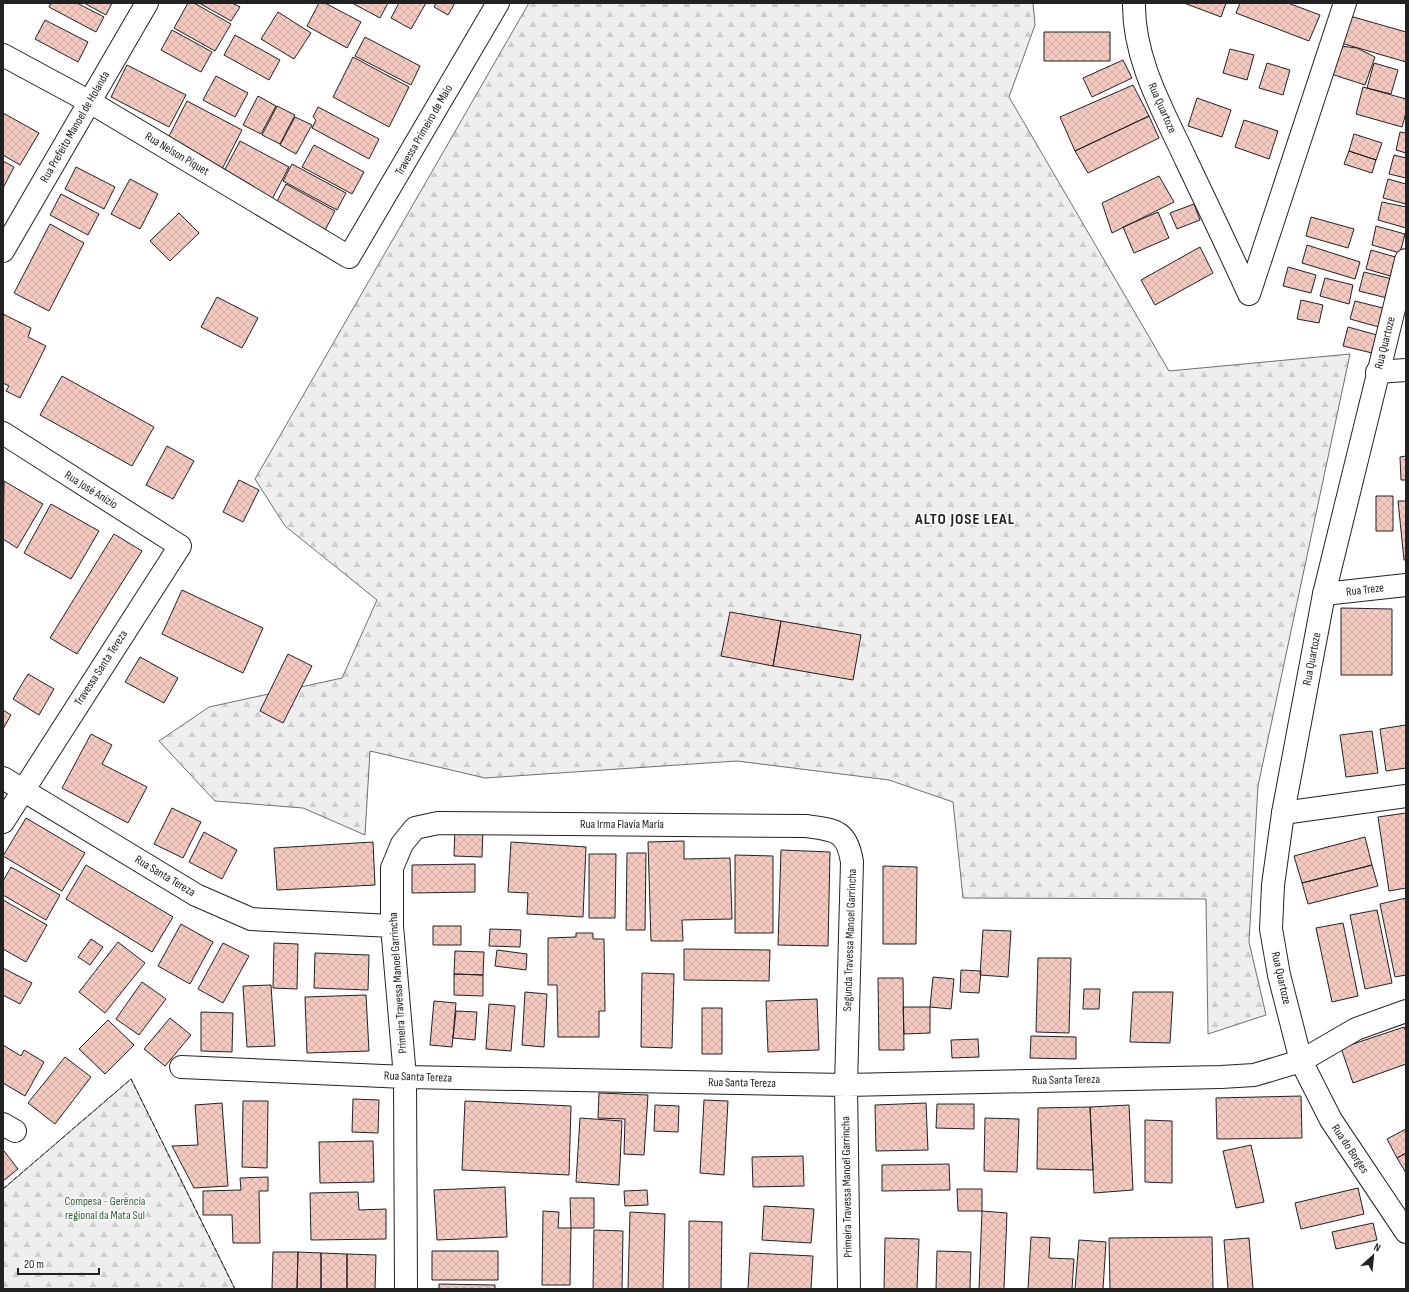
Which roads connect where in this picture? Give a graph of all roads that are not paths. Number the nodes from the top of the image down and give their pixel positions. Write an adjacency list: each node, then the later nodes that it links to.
1 (147, 3): 6 (street, Rua Prefeito Manoel de Holanda)
2 (498, 3): 8 (street, Travessa Primeiro de Maio)
3 (1134, 3): 4 (street, Rua Quartoze)
4 (1345, 3)
5 (3, 55): 6 (street, Rua Nelson Piquet)
6 (90, 102): 7 (street, Rua Prefeito Manoel de Holanda); 8 (street, Rua Nelson Piquet)
7 (3, 251)
8 (349, 257)
9 (1406, 260): 11 (street, Rua Quartoze)
10 (1406, 370): 11 (street)
11 (1377, 372): 15 (street, Rua Quartoze)
12 (3, 434): 13 (street, Rua José Anizio)
13 (180, 546): 17 (street, Travessa Santa Tereza)
14 (1406, 585): 15 (street, Rua Treze)
15 (1324, 594): 19 (street, Rua Quartoze)
16 (3, 778): 17 (street, Rua Santa Tereza)
17 (22, 790): 20 (street); 23 (street, Rua Santa Tereza)
18 (1406, 796): 19 (street)
19 (1283, 813): 25 (street, Rua Quartoze)
20 (3, 822)
21 (438, 823): 22 (street, Rua Irma Flavia Maria); 23 (street, Primeira Travessa Manoel Garrincha)
22 (806, 826): 28 (street, Segunda Travessa Manoel Garrincha)
23 (392, 926): 27 (street, Primeira Travessa Manoel Garrincha)
24 (1406, 1010): 25 (street, Rua Santa Tereza)
25 (1301, 1061): 28 (street, Rua Santa Tereza); 29 (street, Rua do Borges)
26 (181, 1067): 27 (street, Rua Santa Tereza)
27 (405, 1077): 28 (street, Rua Santa Tereza); 30 (street, Primeira Travessa Manoel Garrincha)
28 (846, 1085): 31 (street, Primeira Travessa Manoel Garrincha)
29 (1406, 1232)
30 (406, 1289)
31 (849, 1289)

